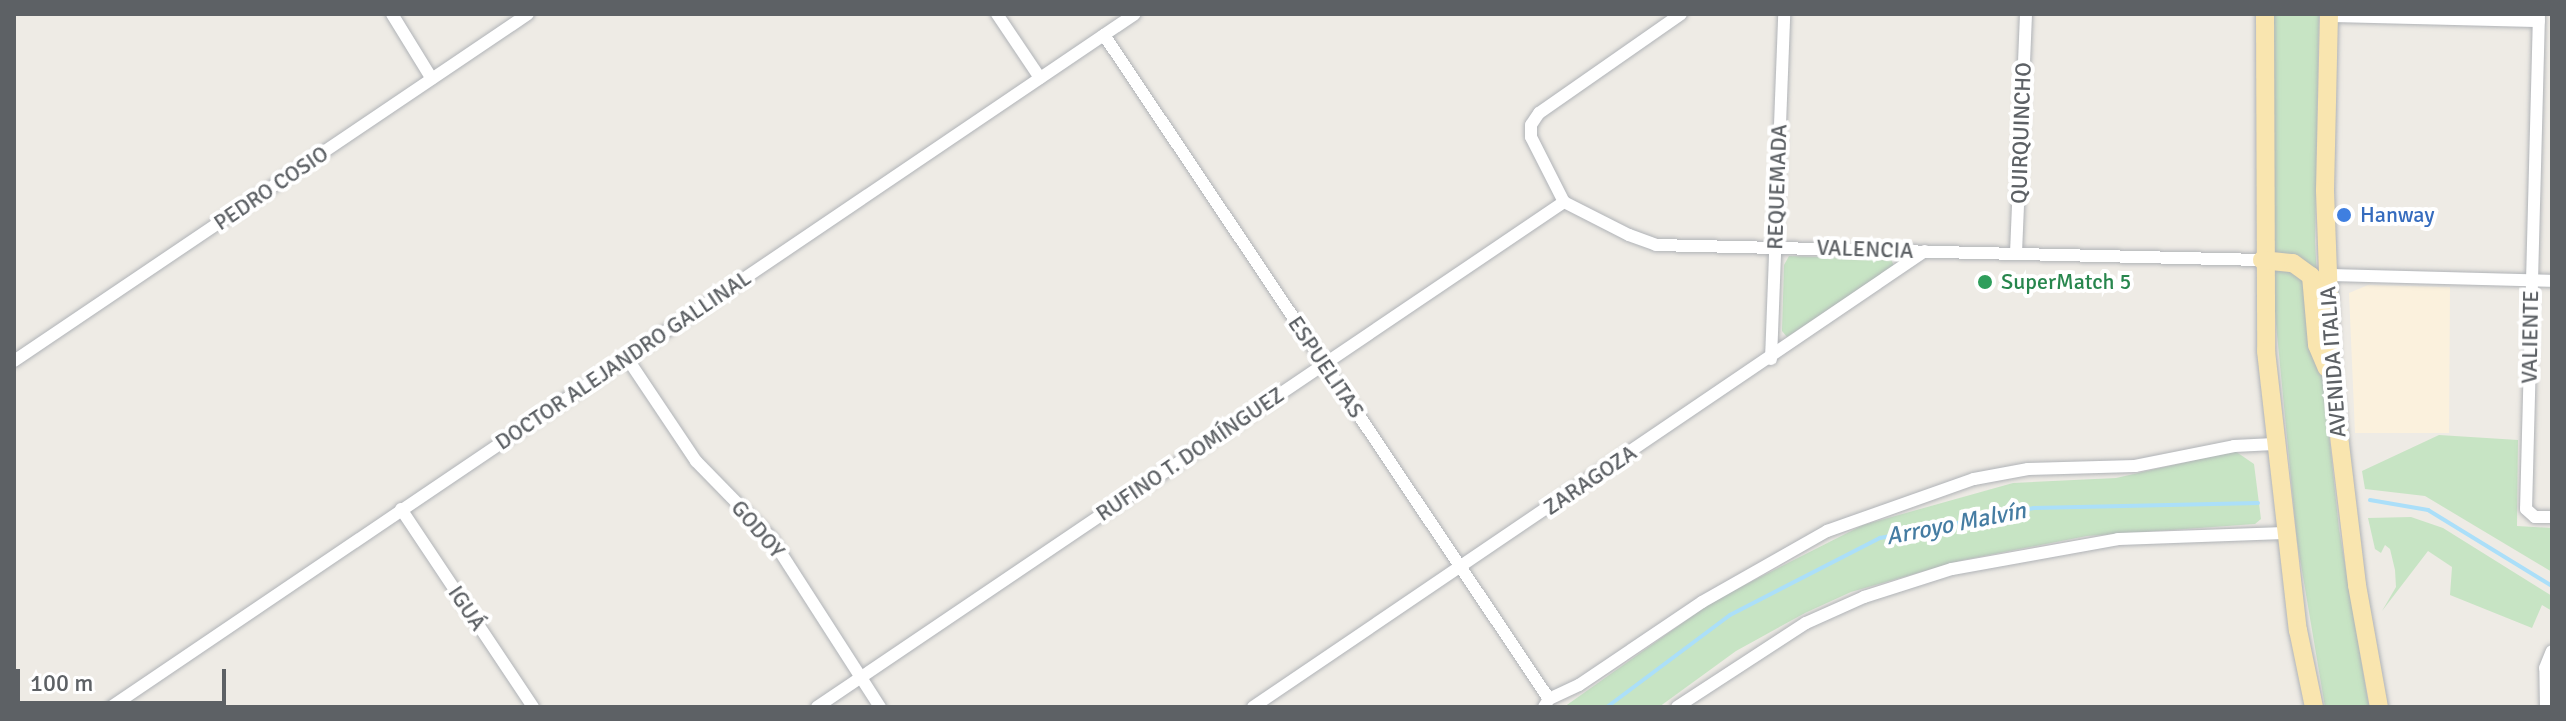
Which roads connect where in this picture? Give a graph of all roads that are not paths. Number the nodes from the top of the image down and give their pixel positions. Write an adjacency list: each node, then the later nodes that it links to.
1 (392, 14): 13 (street)
2 (528, 14): 13 (street, PEDRO COSIO)
3 (997, 14): 12 (street)
4 (1135, 14): 11 (street, DOCTOR ALEJANDRO GALLINAL)
5 (1681, 14): 14 (street)
6 (1784, 14): 15 (street, REQUEMADA)
7 (2026, 14): 17 (street, QUIRQUINCHO)
8 (2265, 14): 18 (main road)
9 (2329, 15): 10 (street); 19 (main road, AVENIDA ITALIA)
10 (2539, 18): 20 (street, VALIENTE)
11 (1104, 35): 12 (street, DOCTOR ALEJANDRO GALLINAL); 25 (street, ESPUELITAS)
12 (1040, 78): 22 (street, DOCTOR ALEJANDRO GALLINAL)
13 (432, 79): 24 (street, PEDRO COSIO)
14 (1564, 202): 15 (street, VALENCIA); 25 (street, RUFINO T. DOMÍNGUEZ)
15 (1774, 247): 16 (street, VALENCIA); 23 (street, REQUEMADA)
16 (1925, 251): 17 (street, VALENCIA); 23 (street, ZARAGOZA)
17 (2016, 253): 18 (street, VALENCIA)
18 (2262, 260): 26 (main road); 27 (main road)
19 (2327, 275): 20 (street); 26 (main road, AVENIDA ITALIA)
20 (2532, 280): 21 (street); 29 (street, VALIENTE)
21 (2552, 281)
22 (627, 358): 28 (street, DOCTOR ALEJANDRO GALLINAL); 33 (street, GODOY)
23 (1771, 359): 31 (street, ZARAGOZA)
24 (14, 361)
25 (1324, 364): 31 (street, ESPUELITAS); 33 (street, RUFINO T. DOMÍNGUEZ)
26 (2332, 378): 42 (main road, AVENIDA ITALIA)
27 (2274, 444): 30 (main road); 34 (street)
28 (401, 509): 35 (street, DOCTOR ALEJANDRO GALLINAL); 36 (street, IGUÁ)
29 (2552, 517)
30 (2285, 533): 40 (street); 41 (main road)
31 (1461, 566): 34 (street, ESPUELITAS); 39 (street, ZARAGOZA)
32 (2552, 651): 43 (street)
33 (861, 678): 37 (street, RUFINO T. DOMÍNGUEZ); 38 (street, GODOY)
34 (1547, 703)
35 (111, 707)
36 (533, 707)
37 (817, 707)
38 (880, 707)
39 (1253, 707)
40 (1677, 707)
41 (2314, 707)
42 (2379, 707)
43 (2546, 707)

